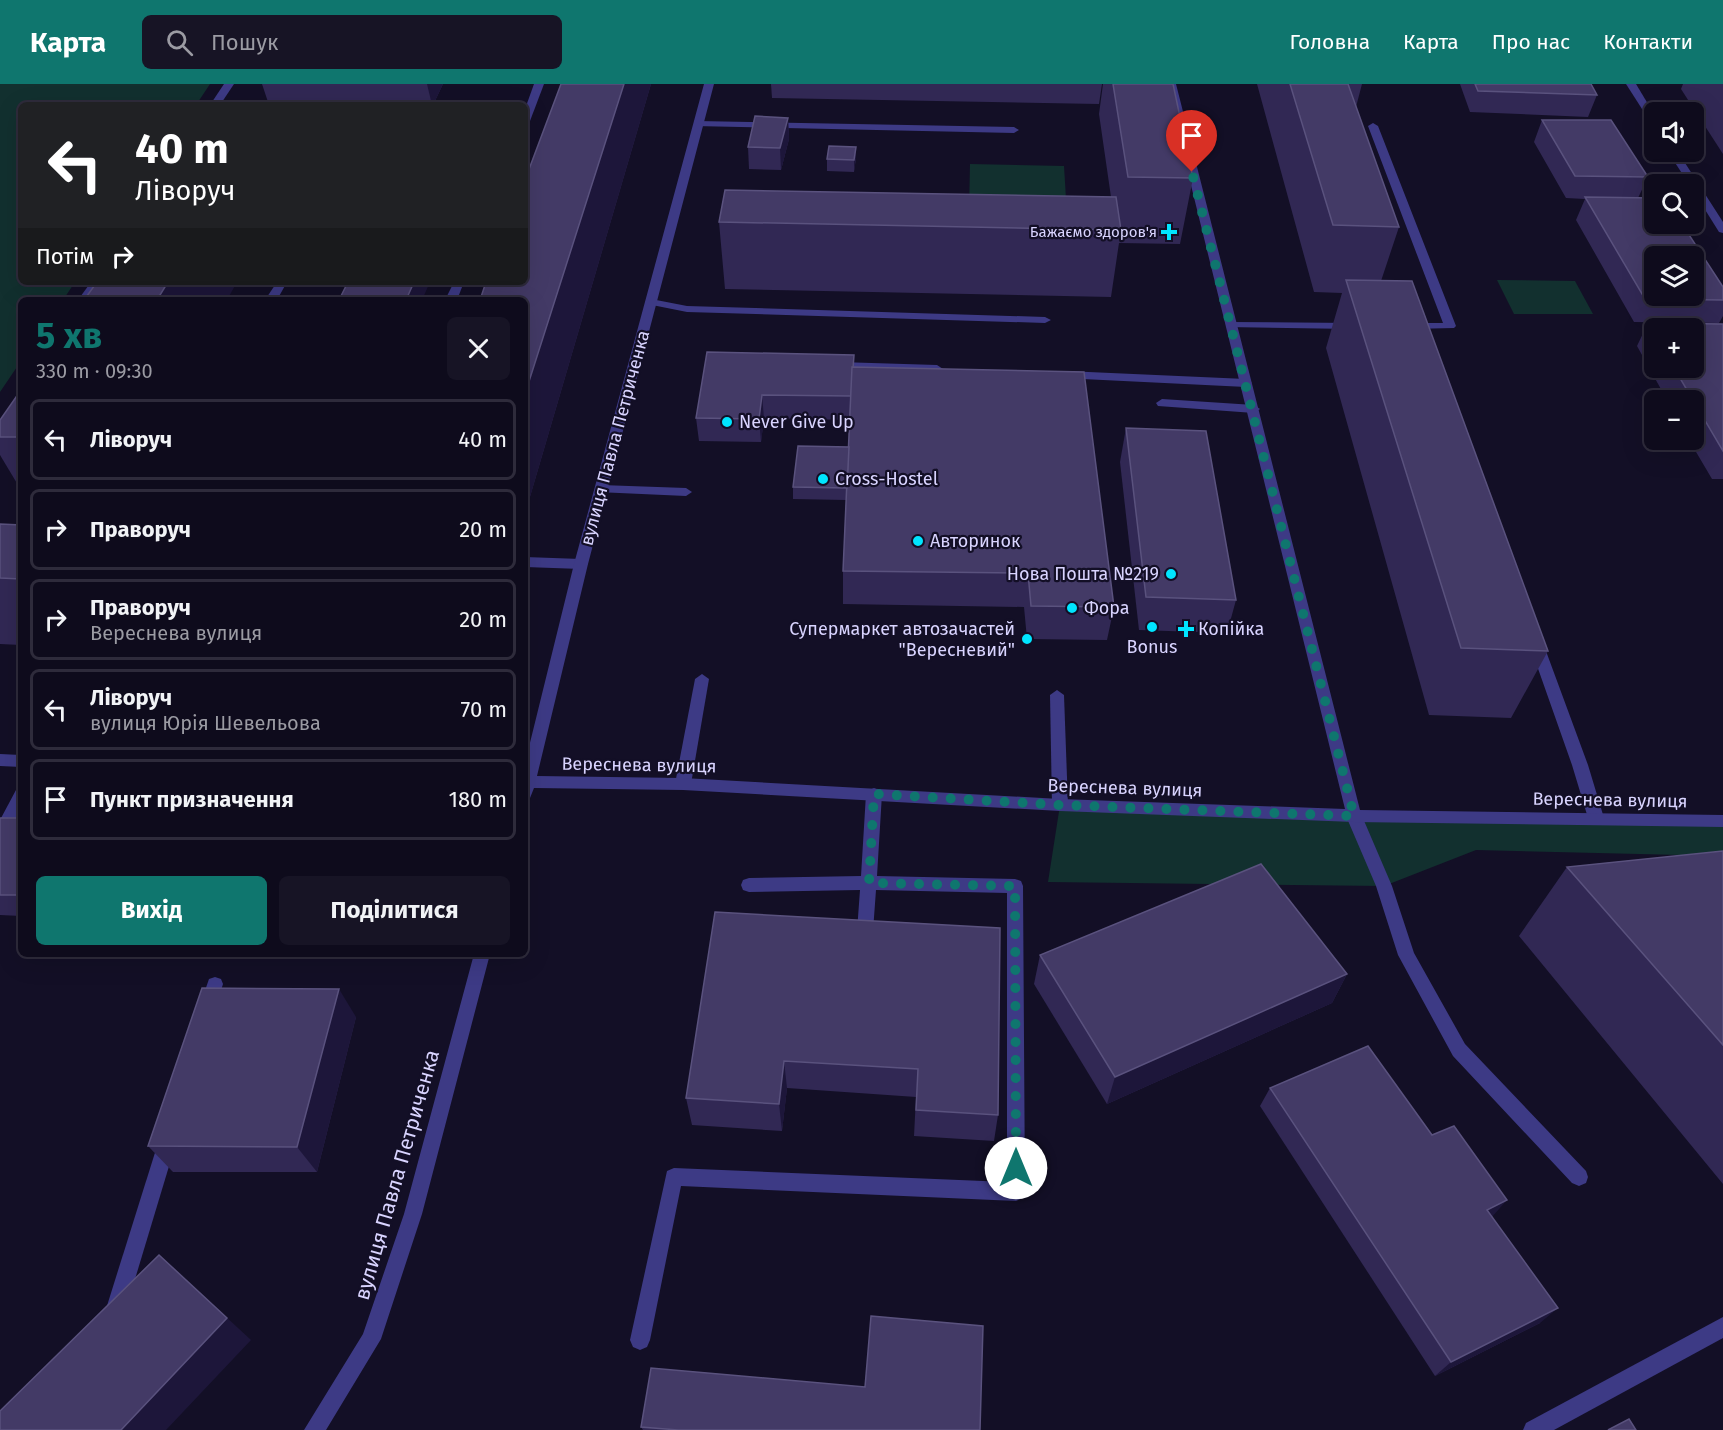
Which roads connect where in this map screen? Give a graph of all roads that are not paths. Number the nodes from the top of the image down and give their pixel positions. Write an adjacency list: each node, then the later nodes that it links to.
1 (229, 84): 6 (street)
2 (539, 84): 8 (street)
3 (708, 84): 9 (street, вулиця Павла Петриченка)
4 (1171, 84): 16 (street)
5 (1631, 84): 7 (street)
6 (217, 102)
7 (1644, 105)
8 (528, 112)
9 (697, 124): 11 (street); 14 (street, вулиця Павла Петриченка)
10 (1373, 126): 18 (street)
11 (1014, 130)
12 (1679, 162): 13 (street)
13 (1723, 230)
14 (651, 303): 15 (street); 25 (street, вулиця Павла Петриченка)
15 (1045, 320)
16 (1230, 325): 17 (street); 22 (street)
17 (1360, 326)
18 (1394, 326)
19 (839, 365): 20 (street)
20 (946, 370)
21 (1054, 375): 22 (street)
22 (1246, 383): 24 (street)
23 (1162, 403): 24 (street)
24 (1254, 409): 40 (street)
25 (602, 489): 26 (street); 28 (street, вулиця Павла Петриченка)
26 (686, 492)
27 (528, 561): 28 (street)
28 (581, 564): 34 (street, вулиця Павла Петриченка)
29 (1531, 631): 41 (street)
30 (702, 679): 35 (street)
31 (1057, 695): 39 (street)
32 (0, 760): 33 (street)
33 (18, 761)
34 (528, 778)
35 (682, 784): 36 (street, Вереснева вулиця); 37 (street, Вереснева вулиця)
36 (528, 786)
37 (874, 794): 39 (street, Вереснева вулиця); 44 (street)
38 (18, 800): 43 (street)
39 (1060, 805): 40 (street, Вереснева вулиця)
40 (1354, 816): 41 (street, Вереснева вулиця); 51 (street)
41 (1596, 819): 42 (street, Вереснева вулиця)
42 (1723, 821)
43 (0, 835)
44 (869, 883): 45 (street); 46 (street); 54 (street)
45 (749, 885)
46 (866, 931)
47 (481, 957): 55 (street, вулиця Павла Петриченка)
48 (216, 984): 49 (street)
49 (202, 1029)
50 (174, 1120): 52 (street)
51 (1579, 1177)
52 (112, 1324)
53 (1723, 1327): 56 (street)
54 (640, 1340)
55 (314, 1430)
56 (1533, 1430)

